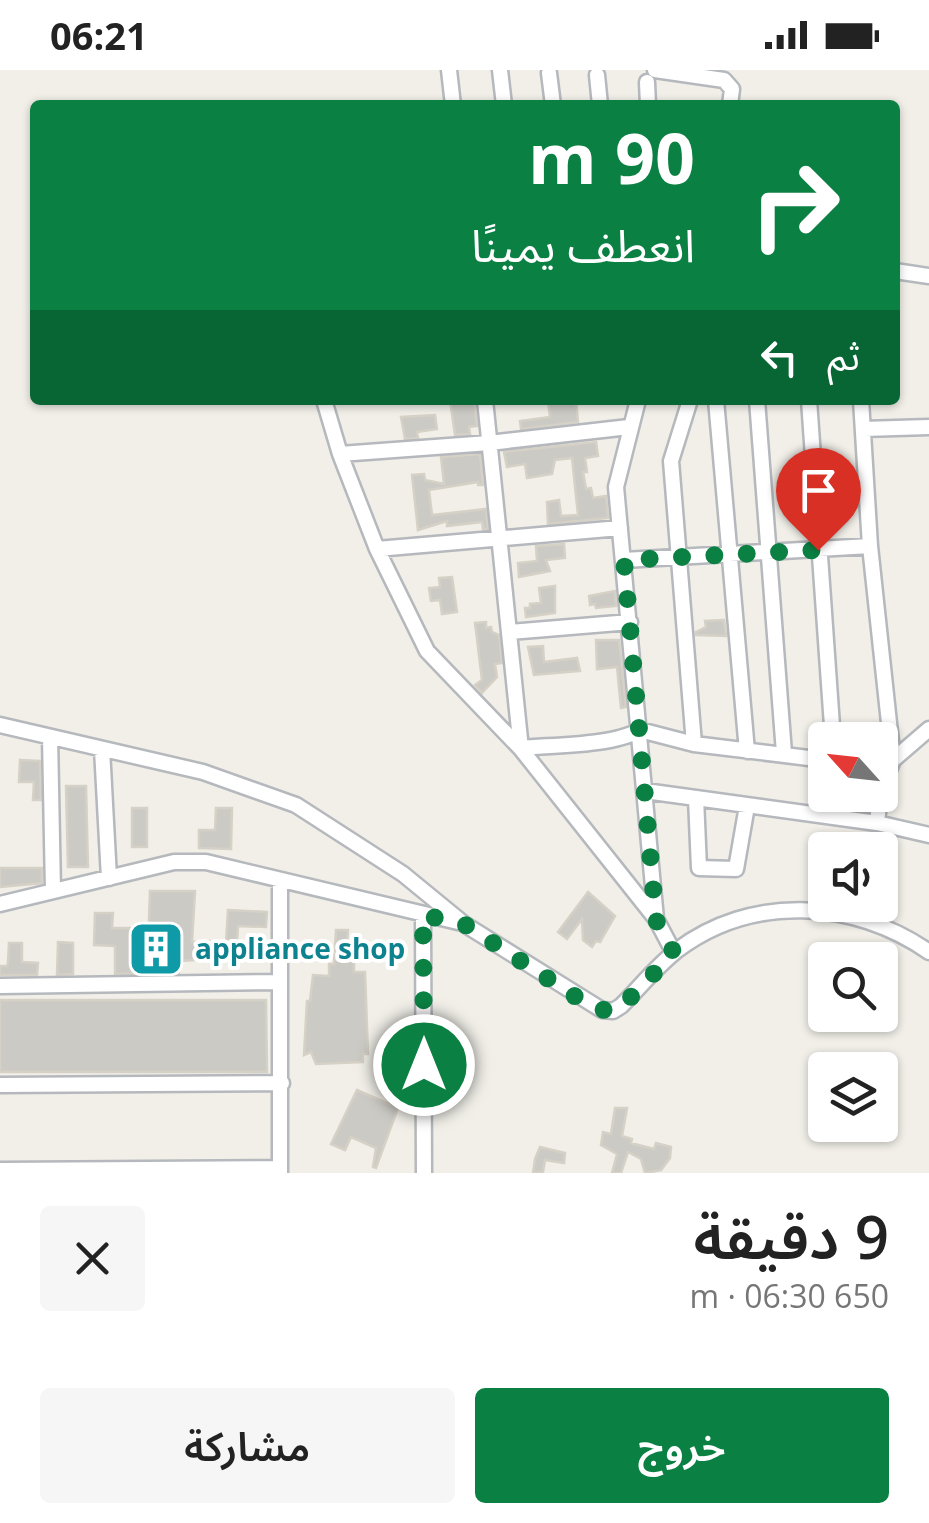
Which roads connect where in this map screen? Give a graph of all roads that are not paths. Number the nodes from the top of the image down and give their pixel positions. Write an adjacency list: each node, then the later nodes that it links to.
1 (448, 70): 6 (street)
2 (500, 70): 7 (street)
3 (549, 73): 8 (street)
4 (597, 75): 9 (street)
5 (651, 76): 10 (street)
6 (452, 100)
7 (503, 100)
8 (552, 100)
9 (600, 100)
10 (731, 100)
11 (900, 272): 12 (street)
12 (929, 276)
13 (325, 405): 25 (street)
14 (485, 405): 24 (street)
15 (636, 405): 21 (street)
16 (688, 405): 33 (street)
17 (716, 405): 32 (street)
18 (757, 405): 31 (street)
19 (808, 405): 30 (street)
20 (861, 405): 23 (street)
21 (629, 427): 24 (street); 26 (street)
22 (929, 427): 23 (street)
23 (863, 429): 28 (street)
24 (489, 443): 25 (street); 27 (street)
25 (340, 454): 29 (street)
26 (620, 528): 27 (street); 34 (street)
27 (500, 539): 29 (street); 36 (street)
28 (870, 546): 30 (street); 38 (street)
29 (377, 549): 45 (street)
30 (818, 550): 31 (street); 37 (street)
31 (768, 553): 32 (street); 48 (street)
32 (728, 555): 33 (street); 46 (street)
33 (681, 558): 34 (street); 43 (street)
34 (624, 560): 35 (street)
35 (630, 622): 36 (street); 41 (street)
36 (510, 632): 45 (street)
37 (832, 722)
38 (883, 722)
39 (0, 725): 42 (street)
40 (929, 729): 47 (street)
41 (640, 730): 43 (street); 45 (street); 50 (street)
42 (50, 737): 44 (street); 58 (street)
43 (694, 744): 46 (street)
44 (102, 748): 56 (street); 62 (street)
45 (521, 748): 61 (street)
46 (747, 750): 48 (street)
47 (898, 751)
48 (784, 753): 49 (street)
49 (808, 757)
50 (645, 791): 51 (street); 61 (street)
51 (696, 798): 52 (street); 52 (street)
52 (747, 806): 54 (street)
53 (878, 812): 54 (street)
54 (877, 824): 55 (street)
55 (929, 835)
56 (109, 878): 57 (street); 58 (street)
57 (280, 880): 60 (street); 65 (street)
58 (53, 891): 59 (street)
59 (0, 904)
60 (423, 915): 62 (street); 71 (street)
61 (656, 920): 64 (street)
62 (464, 924): 64 (street)
63 (929, 952): 64 (street)
64 (674, 953)
65 (280, 982): 66 (street); 67 (street)
66 (0, 986)
67 (282, 1084): 68 (street); 70 (street)
68 (0, 1085)
69 (0, 1170): 70 (street)
70 (280, 1170)
71 (424, 1173)

